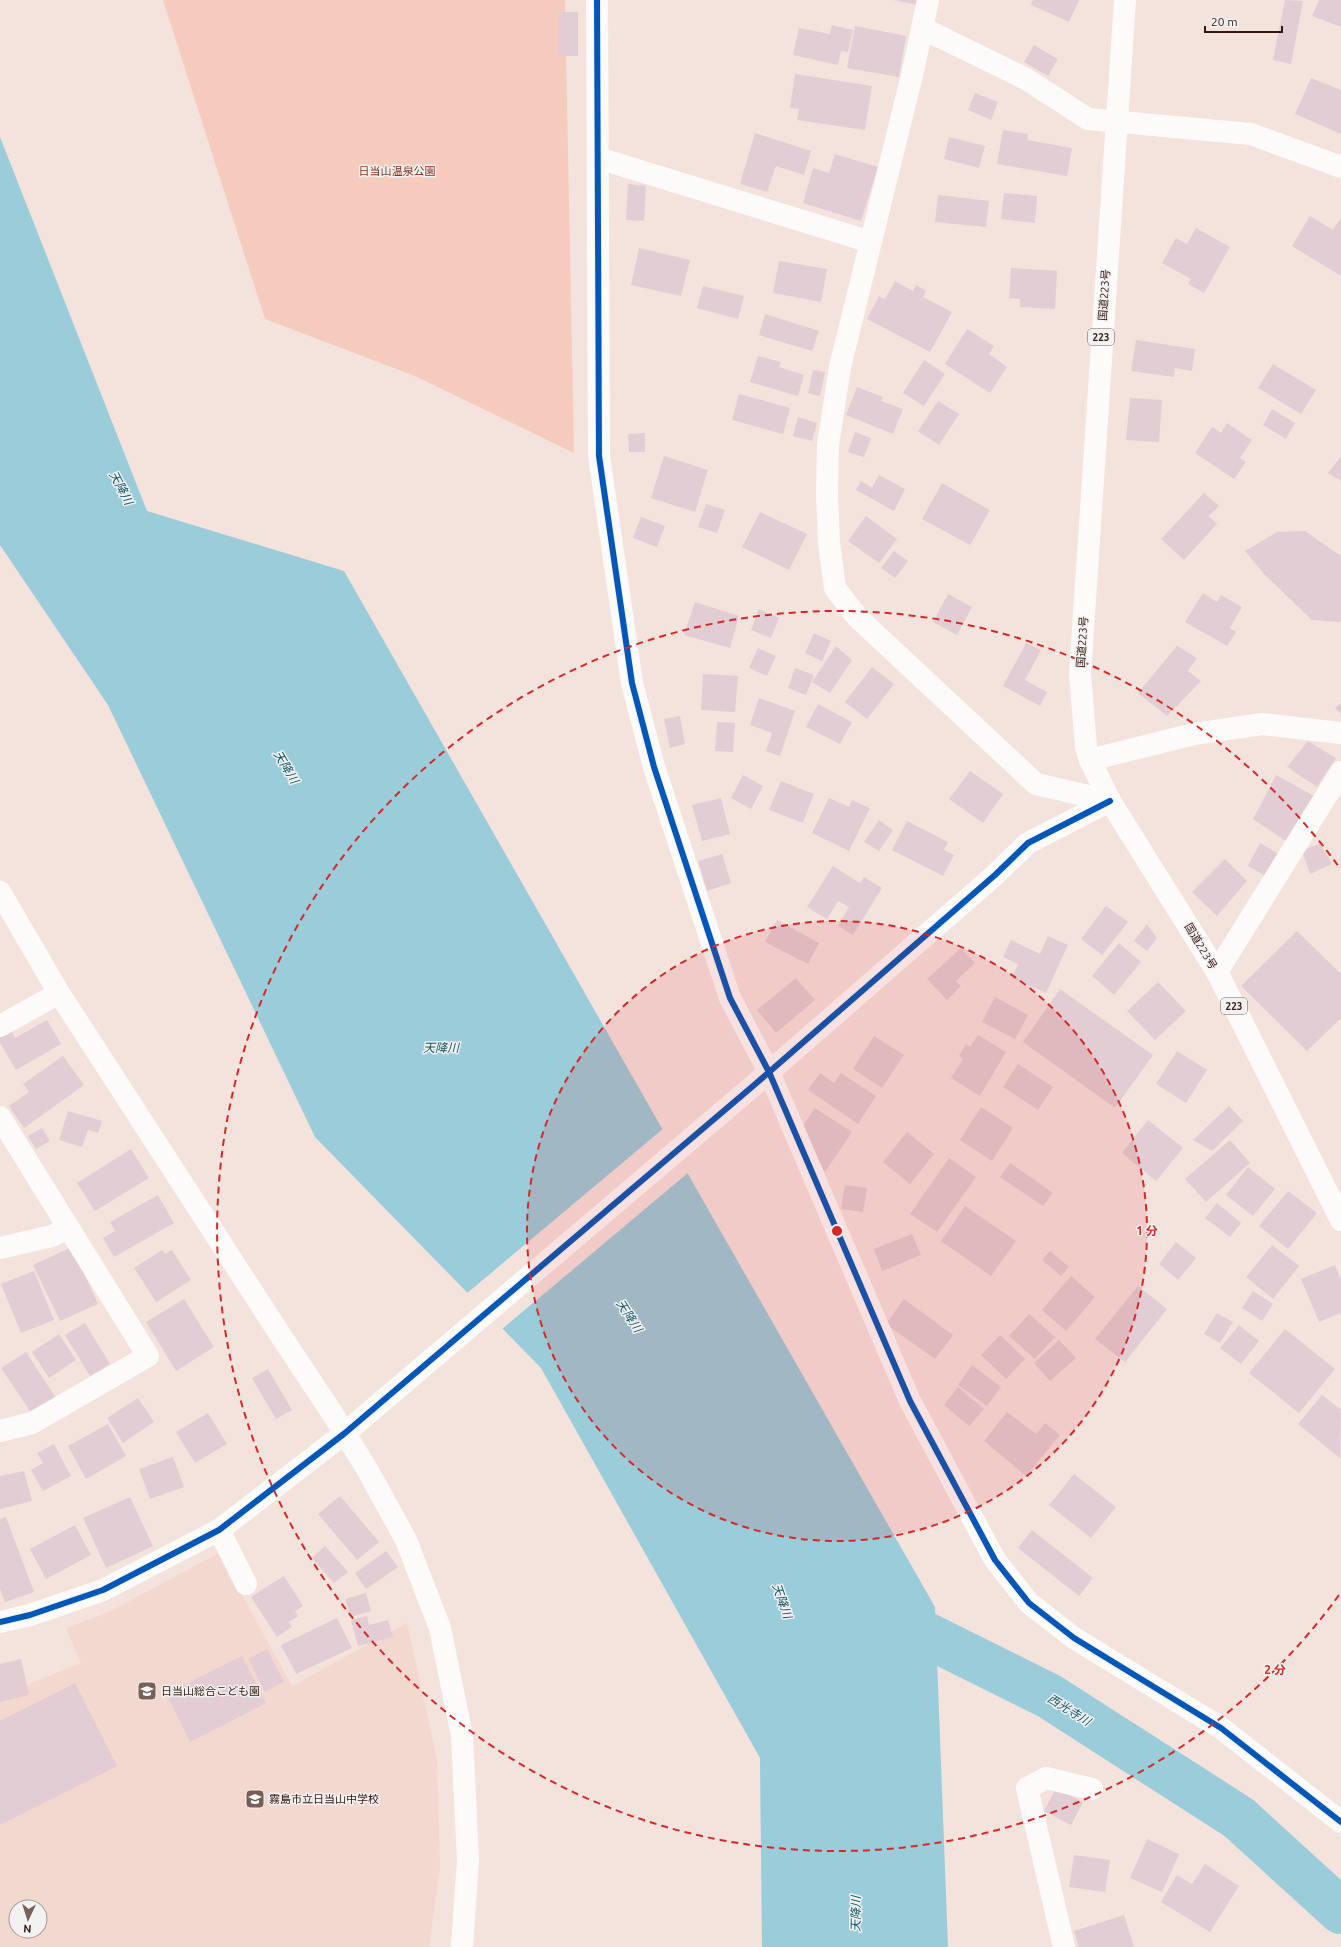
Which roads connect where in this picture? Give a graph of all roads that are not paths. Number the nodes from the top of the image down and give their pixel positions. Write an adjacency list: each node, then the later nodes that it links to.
1 (597, 0): 6 (main road)
2 (928, 0): 4 (main road)
3 (1124, 0): 5 (main road, 国道223号 / 223)
4 (922, 28): 5 (main road); 8 (main road)
5 (1115, 122): 7 (main road); 10 (main road, 国道223号 / 223)
6 (598, 158): 8 (main road); 17 (main road)
7 (1341, 167)
8 (871, 242): 12 (main road)
9 (1341, 733): 10 (main road)
10 (1090, 760): 12 (main road, 国道223号 / 223)
11 (1341, 772): 14 (main road)
12 (1110, 801): 14 (main road, 国道223号 / 223); 17 (main road)
13 (0, 892): 15 (main road)
14 (1217, 972): 19 (main road, 国道223号 / 223)
15 (59, 993): 16 (main road); 22 (main road)
16 (0, 1026)
17 (769, 1072): 22 (main road); 28 (main road)
18 (0, 1117): 20 (main road)
19 (1341, 1220)
20 (68, 1228): 21 (main road); 23 (main road)
21 (0, 1248)
22 (349, 1429): 24 (main road); 29 (main road)
23 (0, 1431)
24 (219, 1530): 25 (main road); 26 (main road)
25 (246, 1584)
26 (0, 1622)
27 (1092, 1789): 30 (main road)
28 (1341, 1822)
29 (462, 1947)
30 (1064, 1947)

